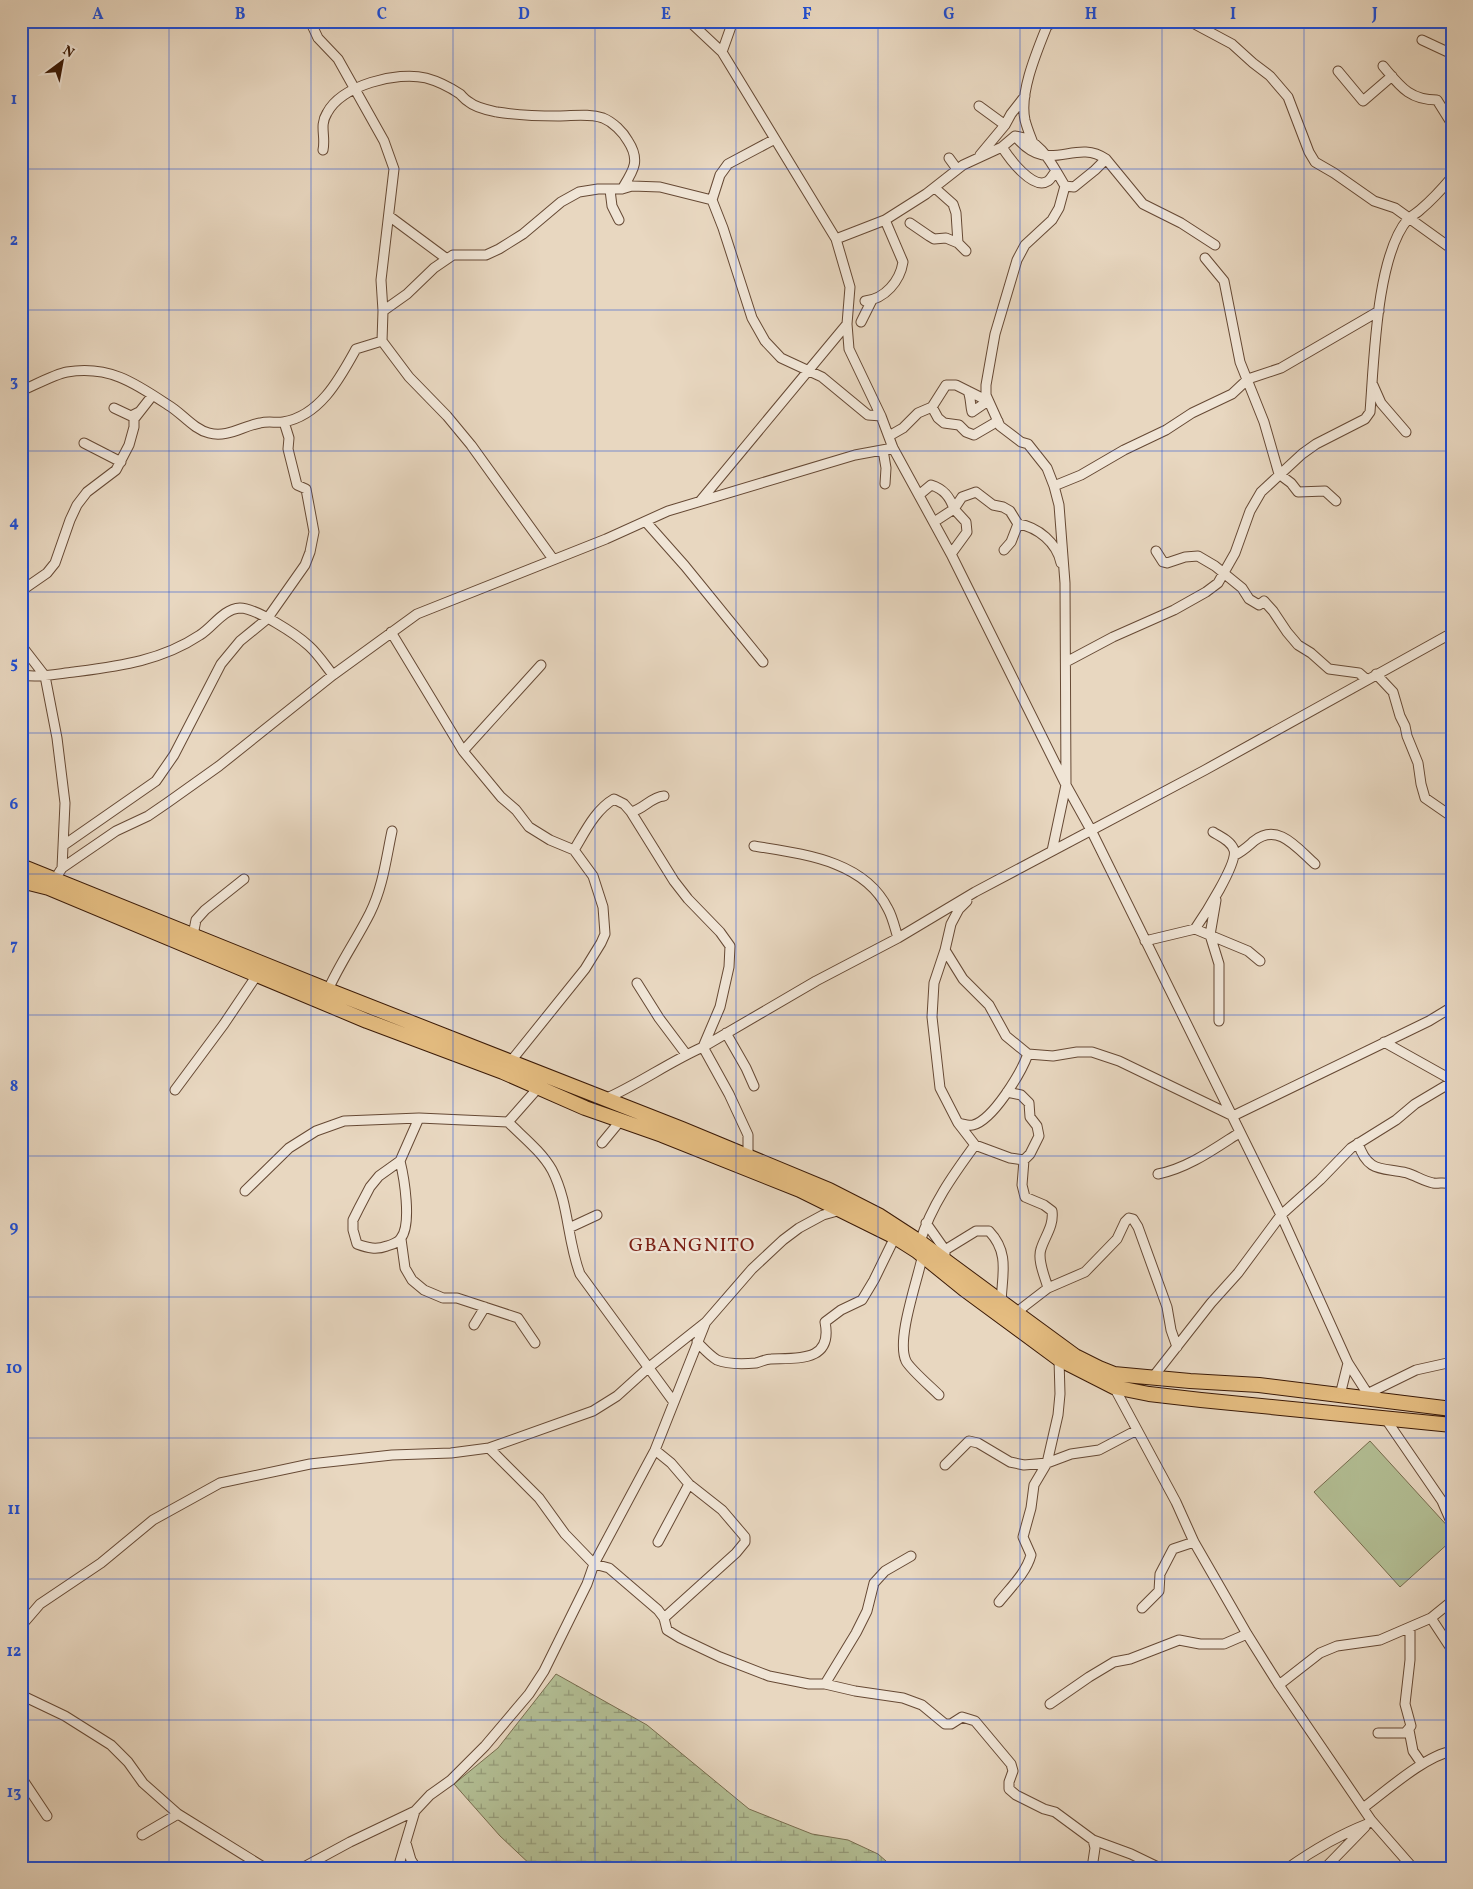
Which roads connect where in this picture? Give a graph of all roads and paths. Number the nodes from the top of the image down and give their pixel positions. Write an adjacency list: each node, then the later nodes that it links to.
1 (310, 21): 13 (street)
2 (689, 21): 8 (street)
3 (733, 21): 8 (street)
4 (1056, 21): 6 (street)
5 (1188, 21): 37 (street)
6 (1046, 24): 14 (street)
7 (1422, 40): 9 (street)
8 (722, 52): 20 (street)
9 (1452, 54)
10 (1384, 66): 12 (street)
11 (1338, 71): 12 (street)
12 (1392, 76): 17 (street)
13 (354, 89): 23 (street); 33 (street); 36 (street)
14 (1026, 95): 16 (street); 18 (street)
15 (980, 106): 18 (street)
16 (1025, 119): 19 (street); 21 (street)
17 (1452, 124)
18 (1005, 125): 24 (street)
19 (1017, 136): 21 (street); 22 (street); 25 (street)
20 (775, 139): 35 (street); 41 (street)
21 (1033, 143): 25 (street)
22 (1002, 147): 24 (street); 29 (street)
23 (323, 150)
24 (980, 156): 28 (street)
25 (1048, 156): 27 (street); 29 (street)
26 (949, 158): 28 (street)
27 (1106, 159): 31 (street); 43 (street)
28 (957, 169): 32 (street)
29 (1056, 171): 31 (street)
30 (1452, 177): 37 (street)
31 (1065, 186): 59 (street)
32 (936, 188): 39 (street); 42 (street)
33 (622, 189): 34 (street); 35 (street)
34 (610, 190): 38 (street); 46 (street)
35 (712, 200): 53 (street)
36 (389, 216): 46 (street); 48 (street)
37 (1408, 219): 44 (street); 49 (street)
38 (619, 220)
39 (885, 220): 41 (street); 50 (street)
40 (910, 224): 42 (street)
41 (836, 239): 51 (street)
42 (958, 243): 45 (street)
43 (1214, 245)
44 (1452, 249)
45 (966, 251)
46 (447, 258): 48 (street)
47 (1205, 258): 54 (street)
48 (383, 311): 52 (street)
49 (1379, 311): 54 (street); 55 (street)
50 (861, 322)
51 (847, 324): 53 (street); 63 (street)
52 (382, 341): 65 (street); 87 (street)
53 (808, 370): 63 (street); 76 (street)
54 (1248, 379): 72 (street); 74 (street)
55 (1372, 382): 66 (street); 72 (street)
56 (968, 390): 59 (street); 59 (street); 60 (street)
57 (21, 391): 58 (street)
58 (152, 396): 62 (street); 65 (street)
59 (988, 401): 64 (street)
60 (932, 407): 64 (street); 67 (street)
61 (114, 408): 62 (street)
62 (140, 411): 71 (street)
63 (880, 416): 67 (street)
64 (998, 421): 74 (street)
65 (284, 422): 91 (street)
66 (1406, 432)
67 (889, 436): 69 (street)
68 (84, 443): 71 (street)
69 (893, 448): 70 (street); 75 (street)
70 (883, 450): 73 (street); 76 (street)
71 (120, 462): 90 (street)
72 (1279, 474): 77 (street); 88 (street)
73 (885, 484)
74 (1054, 486): 82 (street)
75 (919, 495): 78 (street); 80 (street)
76 (701, 500): 79 (street)
77 (1336, 501)
78 (954, 509): 80 (street); 81 (street); 86 (street)
79 (646, 522): 87 (street); 95 (street)
80 (934, 522): 86 (street)
81 (1018, 524): 83 (street); 84 (street)
82 (1060, 524): 83 (street); 89 (street)
83 (1055, 546): 89 (street)
84 (1004, 550)
85 (1156, 551): 88 (street)
86 (951, 554): 104 (street)
87 (553, 559): 92 (street)
88 (1224, 573): 96 (street); 102 (street)
89 (1065, 583): 96 (street)
90 (21, 591)
91 (268, 618): 100 (street); 101 (street); 111 (street)
92 (391, 632): 100 (street); 103 (street)
93 (1452, 633): 98 (street)
94 (21, 645): 101 (street)
95 (763, 662)
96 (1066, 662): 104 (street)
97 (541, 665): 103 (street)
98 (1376, 674): 102 (street); 107 (street)
99 (21, 675): 101 (street)
100 (333, 675): 118 (street)
101 (45, 676): 111 (street)
102 (1367, 680): 108 (street)
103 (464, 751): 113 (street)
104 (1066, 785): 108 (street); 114 (street)
105 (664, 796): 106 (street)
106 (631, 812): 113 (street); 137 (street)
107 (1452, 816)
108 (1091, 830): 114 (street); 127 (street)
109 (392, 831): 132 (street)
110 (1214, 832): 115 (street)
111 (64, 845): 118 (street)
112 (754, 846): 126 (street)
113 (574, 850): 140 (street)
114 (1052, 851): 121 (street)
115 (1235, 855): 116 (street); 122 (street)
116 (1315, 864)
117 (21, 866): 118 (main road)
118 (59, 873): 124 (main road)
119 (244, 879): 124 (street)
120 (21, 881): 130 (main road)
121 (975, 892): 126 (street); 128 (street)
122 (1217, 894): 123 (street); 125 (street)
123 (1195, 929): 125 (street); 127 (street)
124 (193, 935): 132 (main road)
125 (1210, 935): 129 (street); 134 (street)
126 (898, 938): 135 (street)
127 (1145, 941): 149 (street)
128 (945, 950): 139 (street); 152 (street)
129 (1260, 961)
130 (257, 975): 143 (main road); 144 (street)
131 (637, 983): 138 (street)
132 (328, 990): 140 (main road)
133 (1452, 1007): 136 (street)
134 (1219, 1020)
135 (726, 1033): 137 (street); 142 (street)
136 (1384, 1042): 141 (street); 149 (street)
137 (703, 1046): 138 (street); 157 (street)
138 (686, 1054): 145 (street)
139 (1028, 1054): 146 (street); 149 (street)
140 (511, 1061): 147 (main road)
141 (1452, 1081): 155 (street)
142 (754, 1086)
143 (538, 1088): 148 (main road); 151 (street)
144 (175, 1090)
145 (622, 1091): 147 (street); 148 (street)
146 (1007, 1092): 152 (street); 158 (street)
147 (603, 1100): 148 (main road)
148 (622, 1113): 154 (street); 157 (main road); 163 (main road)
149 (1233, 1116): 153 (street)
150 (419, 1118): 151 (street); 159 (street); 162 (street)
151 (508, 1122): 167 (street)
152 (958, 1123): 156 (street)
153 (1239, 1133): 160 (street); 165 (street)
154 (602, 1143)
155 (1358, 1143): 161 (street); 165 (street)
156 (975, 1145): 158 (street); 166 (street)
157 (748, 1156): 170 (main road)
158 (1024, 1160): 172 (street)
159 (400, 1161): 169 (street); 169 (street)
160 (1158, 1174)
161 (1452, 1185)
162 (245, 1191)
163 (841, 1210): 168 (main road); 176 (street)
164 (598, 1215): 167 (street)
165 (1280, 1215): 180 (street); 183 (street)
166 (926, 1223): 170 (street); 171 (street)
167 (569, 1228): 184 (street)
168 (895, 1237): 170 (main road); 178 (street)
169 (401, 1239): 174 (street)
170 (918, 1246): 171 (main road); 181 (main road); 187 (street)
171 (945, 1255): 173 (main road); 173 (street)
172 (1048, 1288): 175 (street); 180 (street)
173 (1001, 1302): 175 (main road)
174 (484, 1307): 177 (street); 179 (street)
175 (1019, 1316): 185 (main road)
176 (706, 1322): 178 (street); 184 (street)
177 (474, 1325)
178 (697, 1342): 190 (street)
179 (534, 1343)
180 (1177, 1347): 185 (street)
181 (1060, 1359): 186 (main road); 197 (street)
182 (1452, 1362): 189 (street)
183 (1348, 1363): 188 (street); 189 (street)
184 (648, 1368): 190 (street); 195 (street)
185 (1153, 1377): 188 (main road)
186 (1114, 1387): 192 (main road); 194 (street)
187 (939, 1395)
188 (1340, 1395): 189 (main road)
189 (1369, 1396): 191 (main road)
190 (674, 1401): 196 (street)
191 (1452, 1409)
192 (1385, 1417): 193 (main road); 200 (street)
193 (1452, 1425)
194 (1137, 1430): 197 (street); 202 (street)
195 (490, 1448): 204 (street); 210 (street)
196 (655, 1450): 199 (street); 204 (street)
197 (1047, 1463): 198 (street); 206 (street)
198 (945, 1464)
199 (689, 1484): 201 (street); 208 (street)
200 (1452, 1524)
201 (658, 1542)
202 (1194, 1542): 207 (street); 212 (street)
203 (911, 1556): 214 (street)
204 (594, 1564): 208 (street); 224 (street)
205 (1452, 1601): 209 (street)
206 (999, 1602)
207 (1142, 1608)
208 (664, 1618): 214 (street)
209 (1431, 1618): 211 (street); 213 (street)
210 (21, 1626)
211 (1410, 1627): 215 (street); 218 (street)
212 (1247, 1634): 215 (street); 217 (street)
213 (1452, 1650)
214 (825, 1684): 229 (street)
215 (1279, 1685): 223 (street)
216 (21, 1695): 225 (street)
217 (1050, 1704)
218 (1409, 1730): 219 (street); 221 (street)
219 (1378, 1733)
220 (1452, 1751): 221 (street)
221 (1422, 1764): 223 (street)
222 (21, 1777): 226 (street)
223 (1363, 1808): 227 (street)
224 (415, 1811): 230 (street); 232 (street)
225 (178, 1814): 228 (street); 231 (street)
226 (47, 1816)
227 (1369, 1822): 237 (street); 238 (street); 239 (street)
228 (142, 1835)
229 (1093, 1840): 235 (street); 236 (street)
230 (406, 1842): 233 (street); 234 (street)
231 (265, 1868)
232 (302, 1868)
233 (398, 1868)
234 (416, 1868)
235 (1092, 1868)
236 (1160, 1868)
237 (1288, 1868)
238 (1325, 1868)
239 (1412, 1868)

